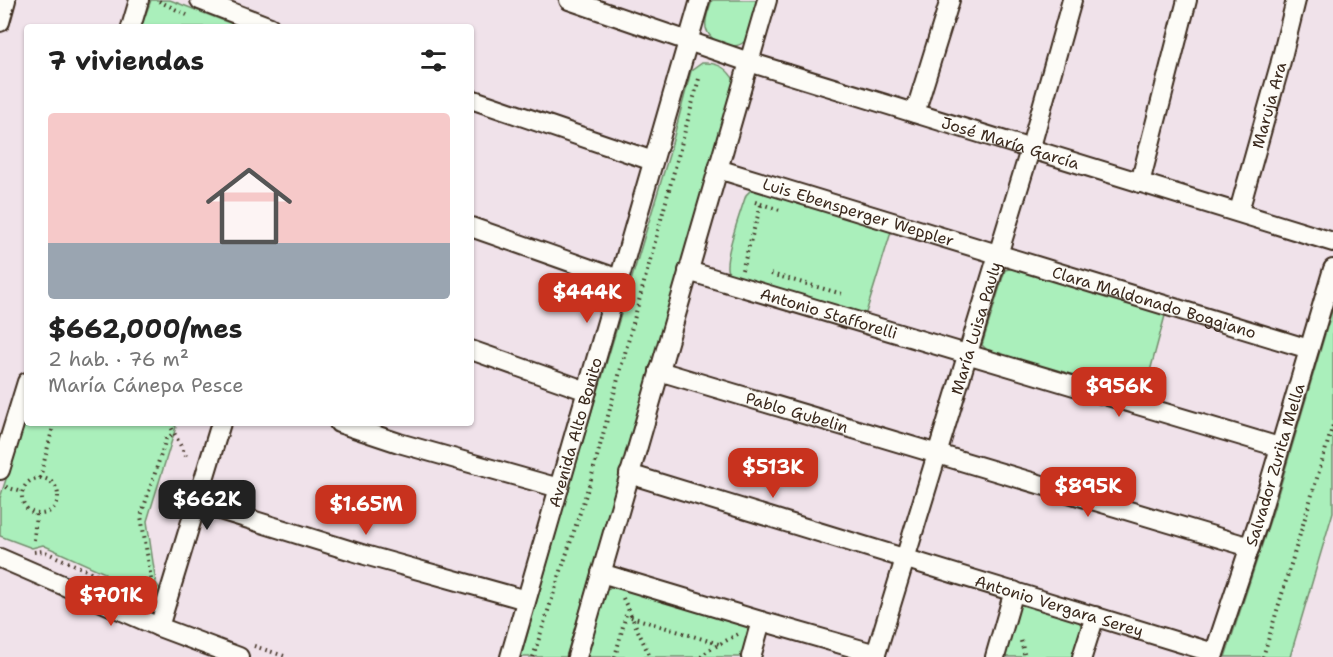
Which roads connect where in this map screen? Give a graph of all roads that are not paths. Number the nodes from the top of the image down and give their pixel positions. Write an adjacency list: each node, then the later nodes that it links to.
1 (6, 0): 11 (street)
2 (139, 0): 12 (street)
3 (200, 0): 13 (street)
4 (569, 0): 14 (street, José María García)
5 (700, 0): 14 (street, Avenida Alto Bonito)
6 (767, 0): 15 (street)
7 (950, 0): 17 (street)
8 (1072, 0): 18 (street, María Luisa Pauly)
9 (1187, 0): 21 (street)
10 (1296, 0): 22 (street, Maruja Ara)
11 (0, 22)
12 (132, 24)
13 (262, 24)
14 (688, 41): 15 (street, José María García); 19 (street, Avenida Alto Bonito)
15 (749, 62): 17 (street, José María García); 20 (street)
16 (474, 100): 19 (street)
17 (915, 113): 18 (street, José María García)
18 (1030, 150): 21 (street, José María García); 25 (street, María Luisa Pauly)
19 (653, 161): 28 (street, Avenida Alto Bonito)
20 (718, 169): 25 (street, Luis Ebensperger Weppler); 27 (street)
21 (1140, 183): 22 (street, José María García)
22 (1239, 211): 24 (street, José María García)
23 (474, 228): 28 (street)
24 (1333, 242)
25 (997, 255): 29 (street, Clara Maldonado Boggiano); 31 (street, María Luisa Pauly)
26 (1333, 269): 29 (street, Salvador Zurita Mella)
27 (688, 271): 31 (street, Antonio Stafforelli); 32 (street)
28 (619, 279): 33 (street, Avenida Alto Bonito)
29 (1310, 349): 37 (street, Salvador Zurita Mella)
30 (474, 351): 33 (street)
31 (968, 355): 37 (street, Antonio Stafforelli); 38 (street, María Luisa Pauly)
32 (659, 371): 38 (street, Pablo Gubelin); 39 (street)
33 (587, 391): 41 (street, Avenida Alto Bonito)
34 (24, 394): 40 (street)
35 (220, 426): 42 (street)
36 (348, 426): 41 (street)
37 (1279, 447): 43 (street, Salvador Zurita Mella)
38 (936, 454): 43 (street, Pablo Gubelin); 45 (street, María Luisa Pauly)
39 (630, 474): 45 (street, Antonio Vergara Serey); 46 (street)
40 (3, 478)
41 (559, 488): 48 (street, Avenida Alto Bonito)
42 (197, 502): 48 (street); 51 (street)
43 (1250, 547): 53 (street, Salvador Zurita Mella)
44 (0, 558): 51 (street)
45 (906, 558): 47 (street, Antonio Vergara Serey); 52 (street, María Luisa Pauly)
46 (601, 573): 50 (street); 56 (street)
47 (1014, 591): 49 (street, Antonio Vergara Serey); 58 (street)
48 (526, 600): 55 (street, Avenida Alto Bonito)
49 (1095, 616): 53 (street, Antonio Vergara Serey); 59 (street)
50 (761, 621): 52 (street); 57 (street)
51 (159, 627): 54 (street)
52 (875, 655)
53 (1213, 655)
54 (238, 657)
55 (510, 657)
56 (577, 657)
57 (751, 657)
58 (995, 657)
59 (1082, 657)

